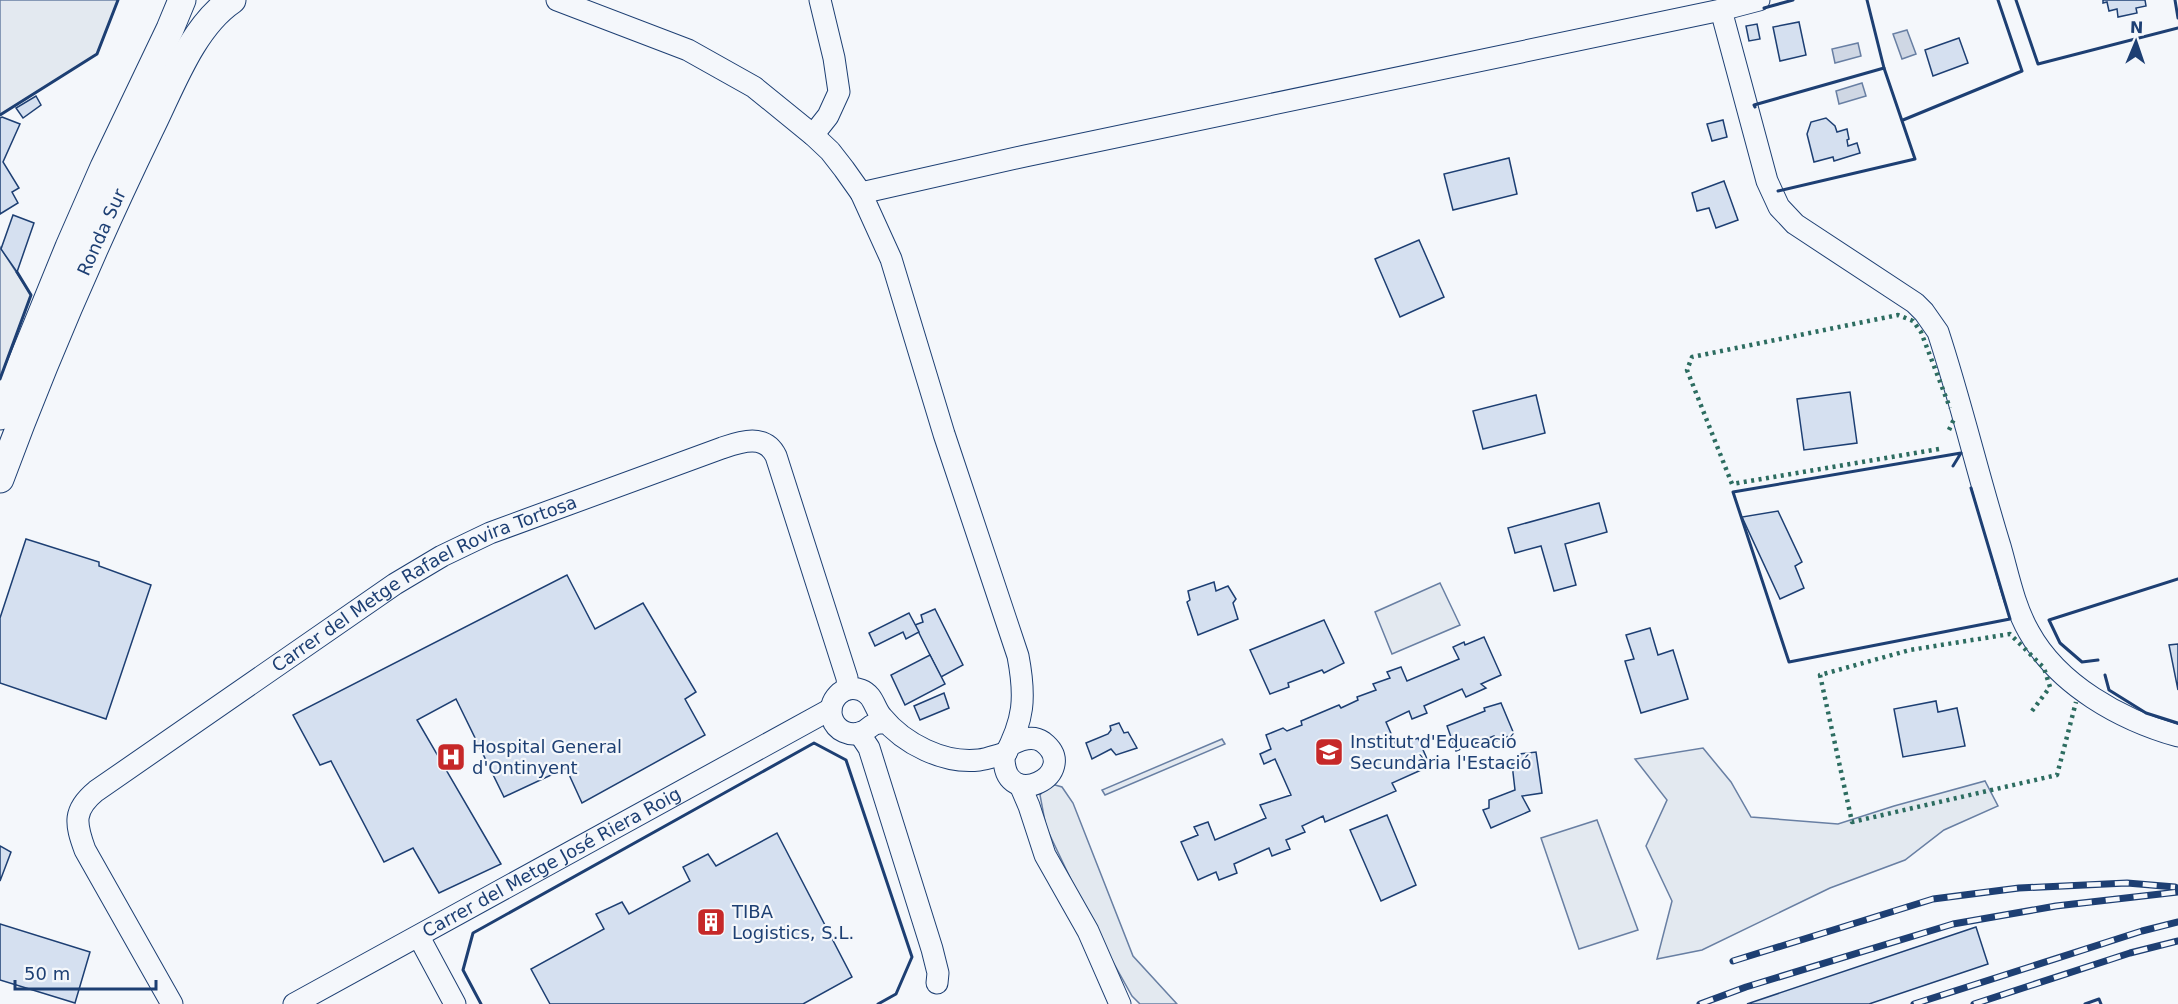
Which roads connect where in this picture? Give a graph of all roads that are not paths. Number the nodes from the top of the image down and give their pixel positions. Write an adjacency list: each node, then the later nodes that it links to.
1 (182, 0): 9 (main road, Ronda Sur)
2 (232, 0): 10 (main road, Ronda Sur)
3 (557, 0): 7 (street)
4 (820, 0): 7 (street)
5 (1759, 0): 6 (street)
6 (1721, 10): 8 (street); 14 (street)
7 (813, 135): 8 (street)
8 (861, 194): 15 (street)
9 (0, 416)
10 (0, 479)
11 (849, 689): 12 (street); 13 (street); 18 (street, Carrer del Metge Rafael Rovira Tortosa)
12 (834, 718): 13 (street); 16 (street, Carrer del Metge José Riera Roig)
13 (872, 728): 15 (street); 17 (street)
14 (2178, 736)
15 (1018, 763): 21 (street)
16 (419, 937): 19 (street, Carrer del Metge José Riera Roig); 20 (street)
17 (937, 983)
18 (172, 1004)
19 (294, 1004)
20 (455, 1004)
21 (1120, 1004)

